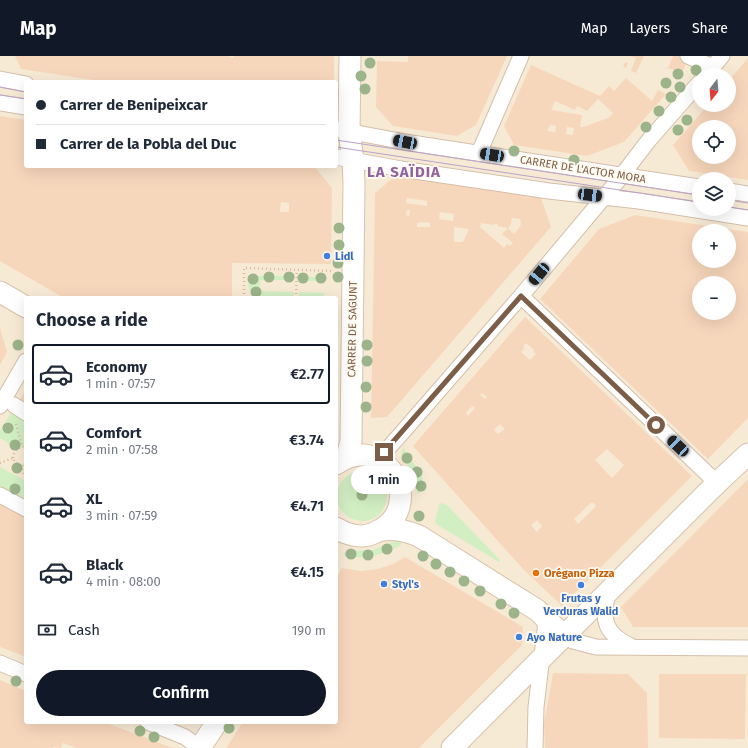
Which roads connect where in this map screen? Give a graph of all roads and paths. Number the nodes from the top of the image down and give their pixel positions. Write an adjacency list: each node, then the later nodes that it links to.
1 (350, 56): 10 (street, CARRER DE SAGUNT)
2 (521, 56): 11 (street)
3 (688, 56): 4 (street)
4 (713, 66)
5 (0, 79): 6 (street)
6 (24, 84)
7 (692, 91): 13 (street)
8 (0, 103): 9 (street)
9 (24, 107)
10 (343, 130): 11 (street, CARRER DE L'ACTOR MORA); 12 (street, CARRER DE SAGUNT)
11 (479, 153): 13 (street, CARRER DE L'ACTOR MORA)
12 (345, 158): 15 (street, CARRER DE L'ACTOR MORA); 32 (street, CARRER DE SAGUNT)
13 (622, 175): 14 (street, CARRER DE L'ACTOR MORA); 15 (street)
14 (692, 186)
15 (608, 192): 18 (street, CARRER DE L'ACTOR MORA); 24 (street)
16 (736, 192): 17 (street)
17 (748, 194)
18 (748, 218)
19 (297, 270): 20 (path); 22 (path); 23 (path)
20 (333, 271)
21 (0, 292): 25 (street)
22 (244, 296)
23 (296, 296)
24 (521, 296): 31 (street); 37 (street)
25 (24, 306)
26 (24, 368): 27 (street)
27 (13, 408)
28 (24, 447): 30 (path)
29 (748, 454): 37 (street)
30 (13, 458): 33 (path); 35 (path)
31 (376, 458): 32 (street, CARRER DE SAGUNT); 39 (street)
32 (342, 461)
33 (0, 463)
34 (24, 464): 35 (path)
35 (22, 467): 36 (path)
36 (24, 475)
37 (717, 483): 44 (street)
38 (0, 495): 40 (street)
39 (400, 507): 42 (street); 43 (street)
40 (24, 508)
41 (338, 529): 42 (street)
42 (382, 530): 43 (street)
43 (419, 536): 45 (street)
44 (608, 593): 46 (street); 47 (street)
45 (546, 619): 46 (street); 49 (street)
46 (564, 636): 47 (street); 49 (street)
47 (632, 647): 48 (street)
48 (748, 648)
49 (541, 660): 52 (street); 53 (street)
50 (0, 663): 51 (street)
51 (24, 673)
52 (513, 687): 53 (street); 57 (street)
53 (536, 707): 58 (street)
54 (153, 724): 56 (street)
55 (216, 724): 56 (street)
56 (200, 748)
57 (452, 748)
58 (535, 748)

